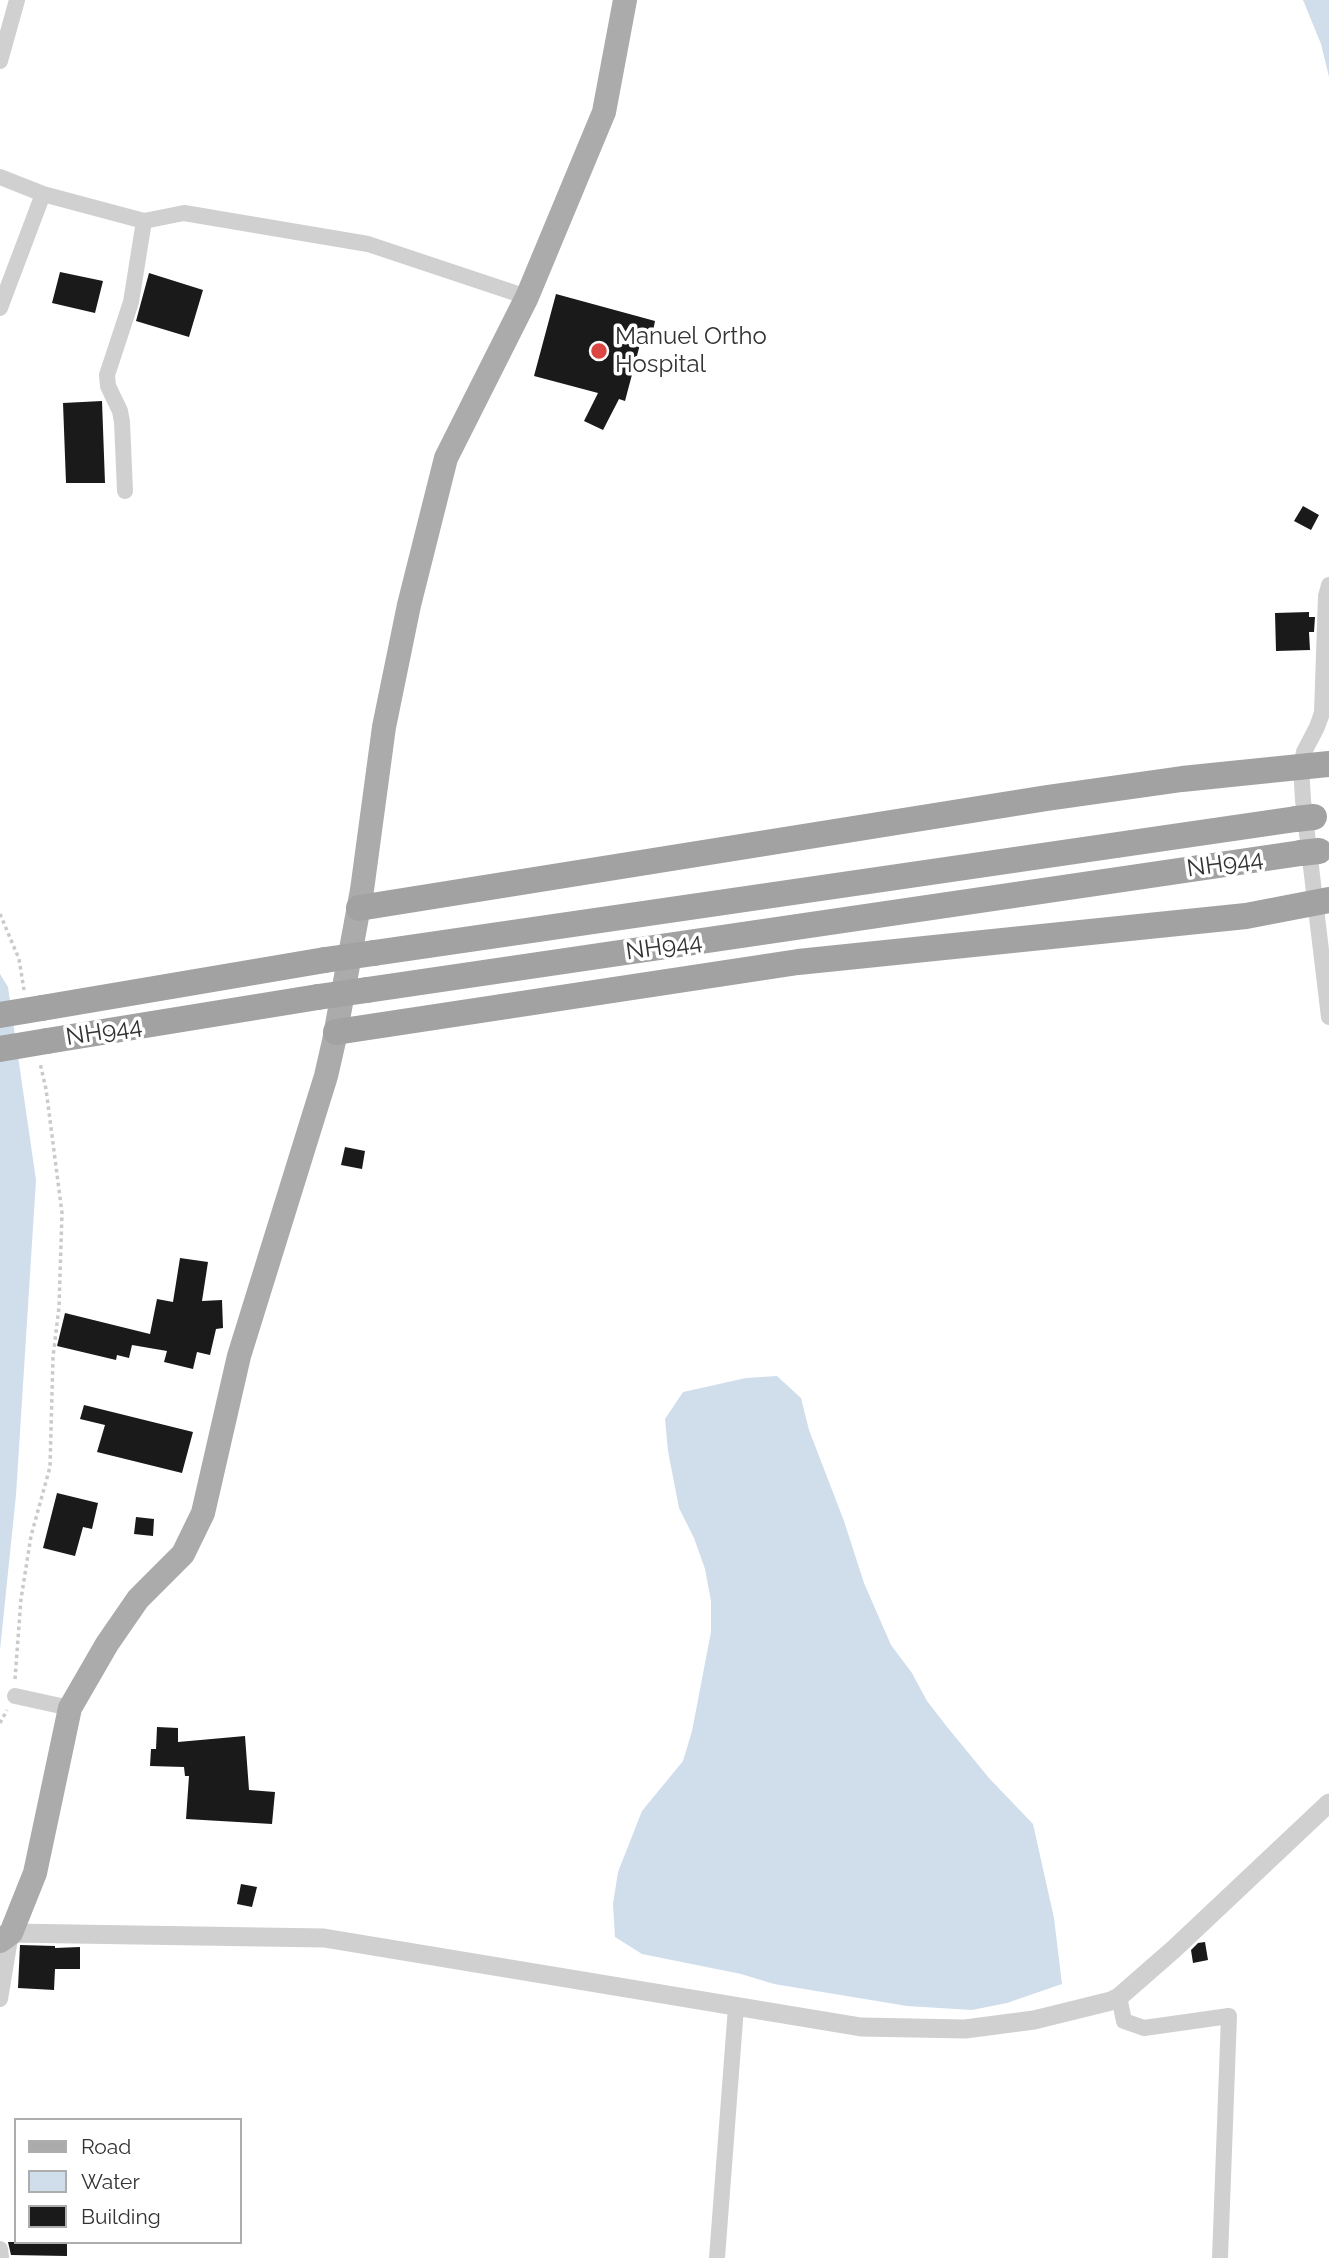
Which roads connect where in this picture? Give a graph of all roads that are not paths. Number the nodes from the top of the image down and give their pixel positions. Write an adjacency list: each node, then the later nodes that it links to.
1 (17, 0): 3 (street)
2 (625, 0): 7 (main road)
3 (0, 61)
4 (0, 177): 5 (street)
5 (43, 194): 6 (street); 8 (street)
6 (144, 221): 7 (street); 9 (street)
7 (527, 297): 16 (main road)
8 (0, 308)
9 (125, 491)
10 (1329, 585): 12 (street)
11 (1329, 764): 12 (highway)
12 (1301, 766): 15 (street); 16 (highway)
13 (1313, 817): 17 (highway, NH944 / NH944, bridge)
14 (1316, 851): 20 (highway, NH944 / NH944, bridge)
15 (1322, 901): 18 (street); 19 (highway)
16 (359, 908): 19 (main road)
17 (0, 1015)
18 (1329, 1017)
19 (335, 1032): 22 (main road)
20 (0, 1049)
21 (15, 1696): 22 (street)
22 (70, 1708): 24 (main road)
23 (1329, 1802): 25 (street)
24 (6, 1937): 26 (street); 27 (street)
25 (1119, 1997): 27 (street); 31 (street)
26 (0, 1999)
27 (736, 2007): 30 (street)
28 (0, 2249): 29 (street)
29 (1, 2258)
30 (717, 2258)
31 (1220, 2258)

